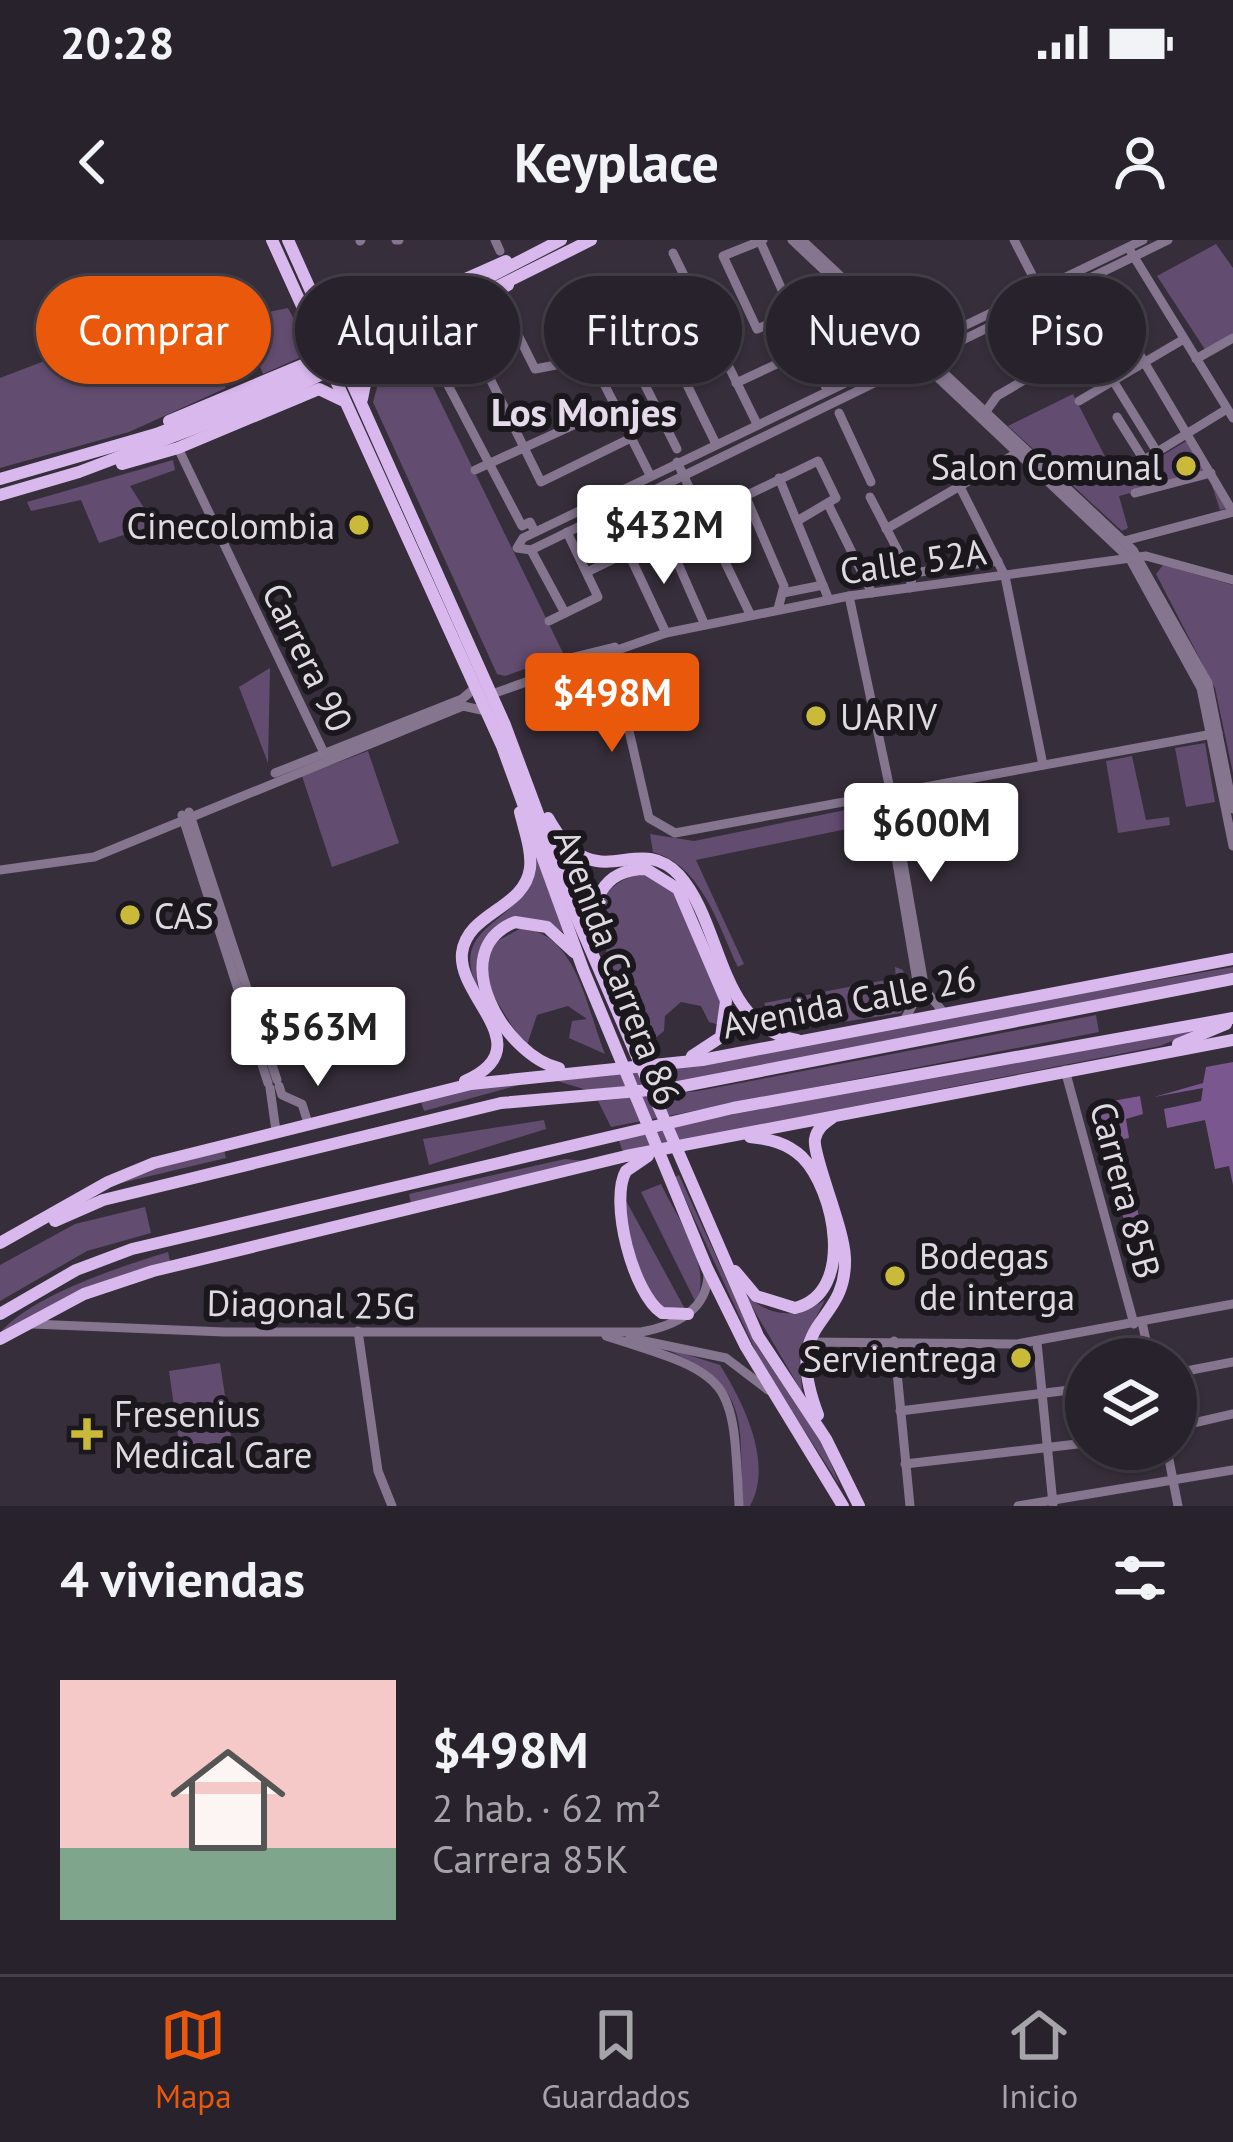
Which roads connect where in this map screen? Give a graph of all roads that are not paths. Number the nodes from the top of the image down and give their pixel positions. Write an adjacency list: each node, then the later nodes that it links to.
1 (272, 240): 23 (main road, Avenida Carrera 86)
2 (288, 240): 13 (main road, Avenida Carrera 86)
3 (559, 240): 14 (main road); 15 (main road)
4 (792, 240): 19 (street)
5 (802, 240): 20 (street)
6 (1015, 240): 21 (street)
7 (1143, 240): 12 (street)
8 (1168, 240): 12 (street)
9 (761, 241): 18 (street); 24 (street)
10 (587, 242): 16 (main road); 52 (main road)
11 (673, 253): 17 (street)
12 (1131, 253): 22 (street); 27 (street)
13 (305, 276)
14 (475, 276)
15 (500, 276)
16 (505, 276)
17 (684, 276)
18 (776, 276)
19 (831, 276)
20 (838, 276)
21 (1033, 276)
22 (1083, 276)
23 (295, 291)
24 (766, 324)
25 (520, 338): 31 (street)
26 (1233, 338): 28 (street)
27 (1184, 339): 28 (street); 29 (street)
28 (1196, 358): 55 (street)
29 (1146, 362)
30 (1146, 366): 60 (street)
31 (544, 367)
32 (295, 368): 63 (main road)
33 (306, 384): 59 (main road)
34 (336, 384): 50 (main road, Avenida Carrera 86)
35 (353, 384): 52 (main road, Avenida Carrera 86)
36 (448, 384): 70 (street)
37 (493, 384): 64 (street)
38 (603, 384): 53 (street)
39 (644, 384): 66 (street)
40 (687, 384): 62 (street)
41 (737, 384): 58 (street)
42 (824, 384): 49 (street)
43 (840, 384): 49 (street)
44 (871, 384): 74 (street)
45 (948, 384): 57 (street)
46 (1017, 384): 57 (street)
47 (1108, 384): 51 (street)
48 (1115, 384): 67 (street)
49 (827, 390): 58 (street)
50 (343, 400): 65 (main road); 115 (main road, Avenida Carrera 86)
51 (1079, 401)
52 (361, 403): 116 (main road, Avenida Carrera 86)
53 (614, 407): 61 (street); 64 (street)
54 (839, 413): 78 (street)
55 (1230, 414): 60 (street)
56 (1117, 416): 67 (street)
57 (988, 420): 68 (street); 92 (street)
58 (757, 424): 62 (street)
59 (183, 429): 63 (main road); 72 (main road)
60 (1186, 434): 67 (street); 73 (street)
61 (631, 439): 64 (street); 75 (street)
62 (716, 443): 69 (street)
63 (123, 444): 77 (main road)
64 (524, 447): 70 (street)
65 (178, 448): 72 (main road); 119 (street, Carrera 90)
66 (677, 449)
67 (1157, 452)
68 (1017, 453): 79 (street); 95 (street)
69 (677, 462): 74 (street); 75 (street)
70 (490, 464): 71 (street); 89 (street)
71 (475, 470)
72 (79, 472): 82 (main road)
73 (1210, 473): 81 (street); 85 (street)
74 (683, 474): 86 (street); 90 (street)
75 (650, 476): 89 (street)
76 (779, 478): 80 (street); 84 (street); 87 (street)
77 (0, 479)
78 (871, 482)
79 (960, 487): 88 (street); 96 (street)
80 (746, 494): 86 (street); 103 (street)
81 (1135, 494)
82 (0, 495)
83 (870, 497): 88 (street)
84 (829, 506): 87 (street); 104 (street)
85 (1233, 512): 92 (street)
86 (703, 515): 91 (street); 109 (street)
87 (797, 521): 101 (street)
88 (886, 529): 98 (street)
89 (535, 532): 93 (street)
90 (568, 532): 93 (street); 97 (street)
91 (665, 534): 94 (street); 111 (street)
92 (1124, 542): 95 (street)
93 (532, 550): 108 (street)
94 (628, 552): 97 (street); 112 (street)
95 (1134, 558): 99 (street, Calle 52A); 100 (street); 118 (street)
96 (998, 561): 98 (street); 99 (street)
97 (587, 572): 108 (street)
98 (910, 574): 102 (street)
99 (1005, 576): 102 (street, Calle 52A); 120 (street)
100 (1233, 580)
101 (824, 585): 103 (street); 106 (street)
102 (910, 588): 104 (street, Calle 52A)
103 (783, 593): 107 (street)
104 (872, 593): 105 (street, Calle 52A)
105 (848, 596): 106 (street, Calle 52A); 123 (street)
106 (830, 600): 107 (street, Calle 52A)
107 (778, 609): 109 (street, Calle 52A)
108 (565, 613): 110 (street)
109 (750, 614): 111 (street, Calle 52A)
110 (549, 621)
111 (704, 623): 112 (street, Calle 52A)
112 (666, 633): 113 (street, Calle 52A)
113 (616, 650): 114 (street); 116 (street, Calle 52A); 123 (street)
114 (570, 658)
115 (475, 688): 117 (main road, Avenida Carrera 86); 119 (street)
116 (492, 694): 122 (main road, Avenida Carrera 86)
117 (486, 711): 119 (street); 121 (main road, Avenida Carrera 86)
118 (1214, 734): 120 (street); 124 (street); 126 (street)
119 (325, 755): 125 (street)
120 (1042, 765): 123 (street)
121 (511, 770): 130 (main road, Avenida Carrera 86); 141 (main road)
122 (532, 788): 128 (main road, Avenida Carrera 86); 136 (main road)
123 (887, 792): 132 (street); 134 (street)
124 (1233, 809)
125 (186, 816): 127 (street); 142 (street)
126 (1233, 846)
127 (0, 868)
128 (595, 956): 138 (main road); 149 (main road, Avenida Carrera 86)
129 (1233, 959): 132 (main road, Avenida Calle 26)
130 (581, 965): 140 (main road); 151 (main road, Avenida Carrera 86)
131 (1233, 979): 150 (main road, Avenida Calle 26)
132 (944, 1013): 134 (main road, Avenida Calle 26)
133 (1233, 1020): 137 (main road); 153 (main road)
134 (901, 1022): 136 (main road, Avenida Calle 26)
135 (1233, 1040): 137 (main road)
136 (804, 1041): 138 (main road, Avenida Calle 26)
137 (1131, 1058): 139 (main road)
138 (662, 1066): 140 (main road, Avenida Calle 26)
139 (1066, 1070): 143 (main road); 156 (street, Carrera 85B)
140 (602, 1072): 141 (main road, Avenida Calle 26)
141 (447, 1089): 144 (main road, Avenida Calle 26)
142 (275, 1091): 144 (street); 144 (street); 145 (street)
143 (835, 1116): 146 (main road); 155 (main road)
144 (304, 1124): 145 (main road, Avenida Calle 26)
145 (276, 1131): 148 (main road, Avenida Calle 26)
146 (725, 1138): 147 (main road); 149 (main road)
147 (668, 1149): 154 (main road); 157 (main road)
148 (0, 1243)
149 (720, 1249): 174 (main road, Avenida Carrera 86)
150 (0, 1253)
151 (707, 1268): 154 (street); 169 (main road, Avenida Carrera 86)
152 (1233, 1304): 156 (street)
153 (0, 1314)
154 (688, 1314): 159 (street, Diagonal 25G)
155 (823, 1316): 162 (street); 164 (main road)
156 (1138, 1323): 160 (street, Carrera 85B); 165 (street)
157 (20, 1326): 158 (street, Diagonal 25G); 161 (main road)
158 (358, 1331): 159 (street, Diagonal 25G); 182 (street)
159 (601, 1334): 169 (street, Diagonal 25G); 183 (street)
160 (1143, 1338)
161 (0, 1339)
162 (847, 1340): 163 (street); 164 (street)
163 (894, 1341): 165 (street); 171 (street)
164 (808, 1342): 174 (main road)
165 (1037, 1342): 170 (street)
166 (1233, 1362): 167 (street)
167 (1197, 1368)
168 (1065, 1391): 170 (street)
169 (773, 1395): 184 (main road, Avenida Carrera 86)
170 (1042, 1395): 171 (street); 176 (street)
171 (900, 1411): 177 (street)
172 (1233, 1414): 173 (street)
173 (1197, 1422)
174 (826, 1439): 185 (main road, Avenida Carrera 86)
175 (1065, 1447): 176 (street)
176 (1047, 1450): 177 (street); 181 (street)
177 (905, 1464): 186 (street)
178 (1171, 1470): 180 (street)
179 (1233, 1470): 180 (street)
180 (1173, 1481): 181 (street); 188 (street)
181 (1053, 1504): 187 (street)
182 (392, 1506)
183 (740, 1506)
184 (843, 1506)
185 (859, 1506)
186 (910, 1506)
187 (1018, 1506)
188 (1178, 1506)

